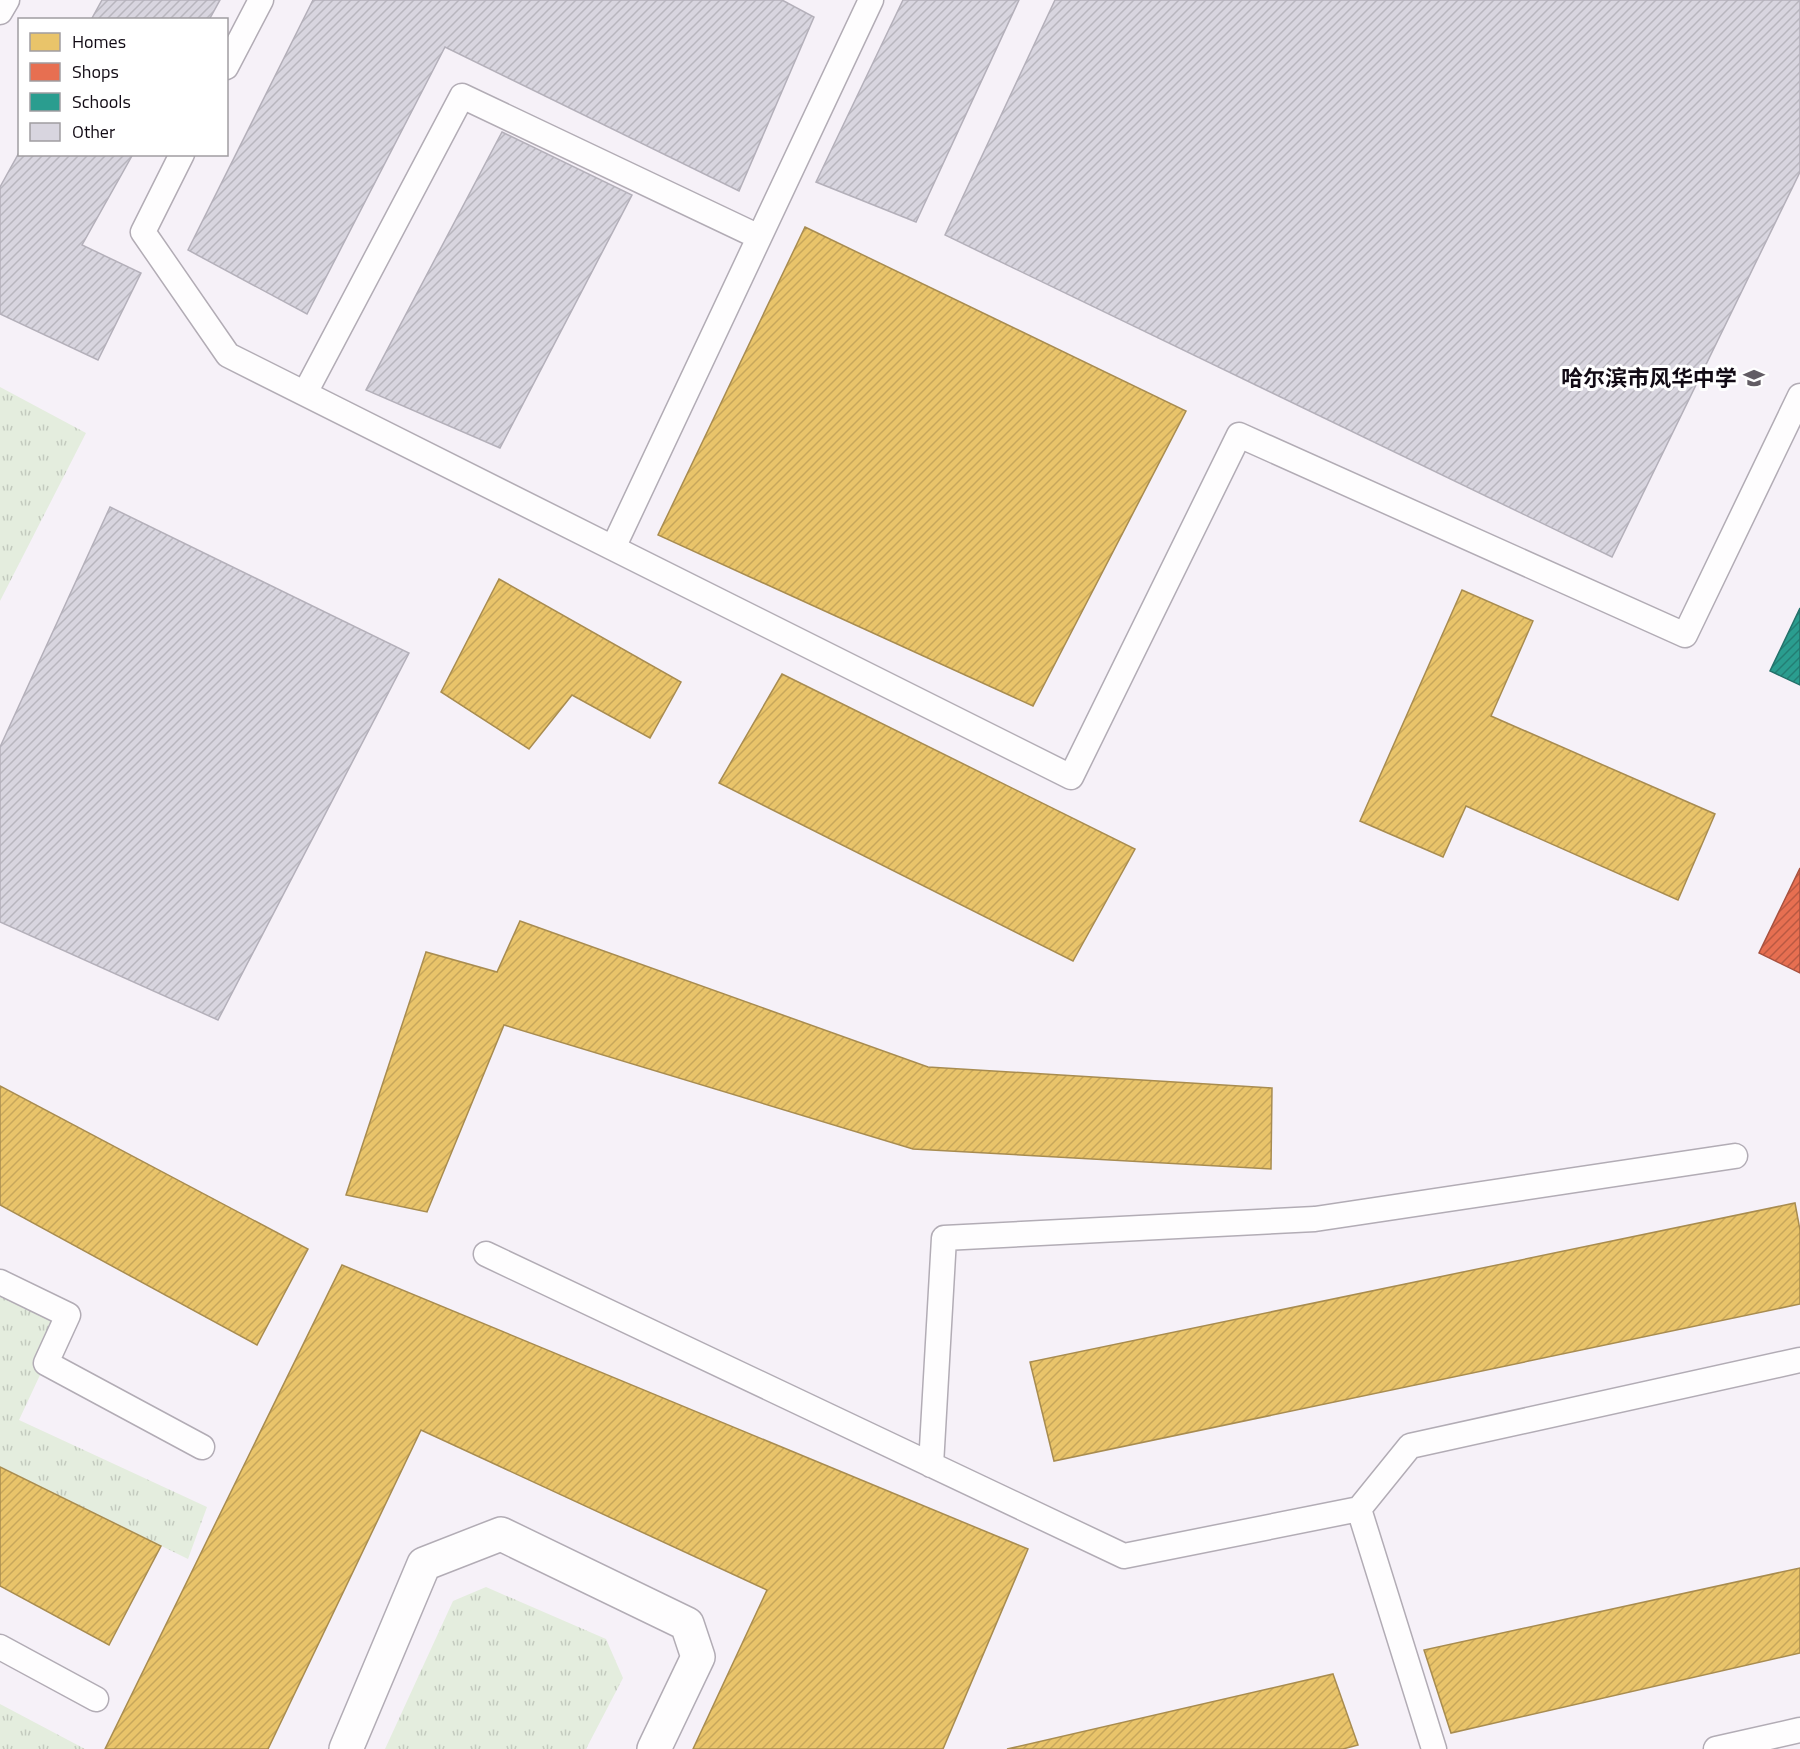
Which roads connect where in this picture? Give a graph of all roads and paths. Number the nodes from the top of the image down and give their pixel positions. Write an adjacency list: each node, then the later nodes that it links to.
1 (7, 0): 4 (lane)
2 (261, 0): 5 (lane)
3 (871, 0): 7 (lane)
4 (0, 12)
5 (228, 63)
6 (181, 156): 8 (lane)
7 (759, 237): 8 (lane); 10 (lane)
8 (305, 393): 10 (lane)
9 (1800, 396): 10 (lane)
10 (613, 548)
11 (1735, 1156): 16 (lane)
12 (486, 1254): 16 (lane)
13 (0, 1282): 15 (lane)
14 (1800, 1360): 17 (lane)
15 (202, 1447)
16 (932, 1465): 17 (lane)
17 (1359, 1509): 23 (lane)
18 (0, 1647): 19 (lane)
19 (96, 1699)
20 (1800, 1730): 24 (lane)
21 (346, 1749): 22 (street)
22 (654, 1749)
23 (1434, 1749)
24 (1716, 1749)

